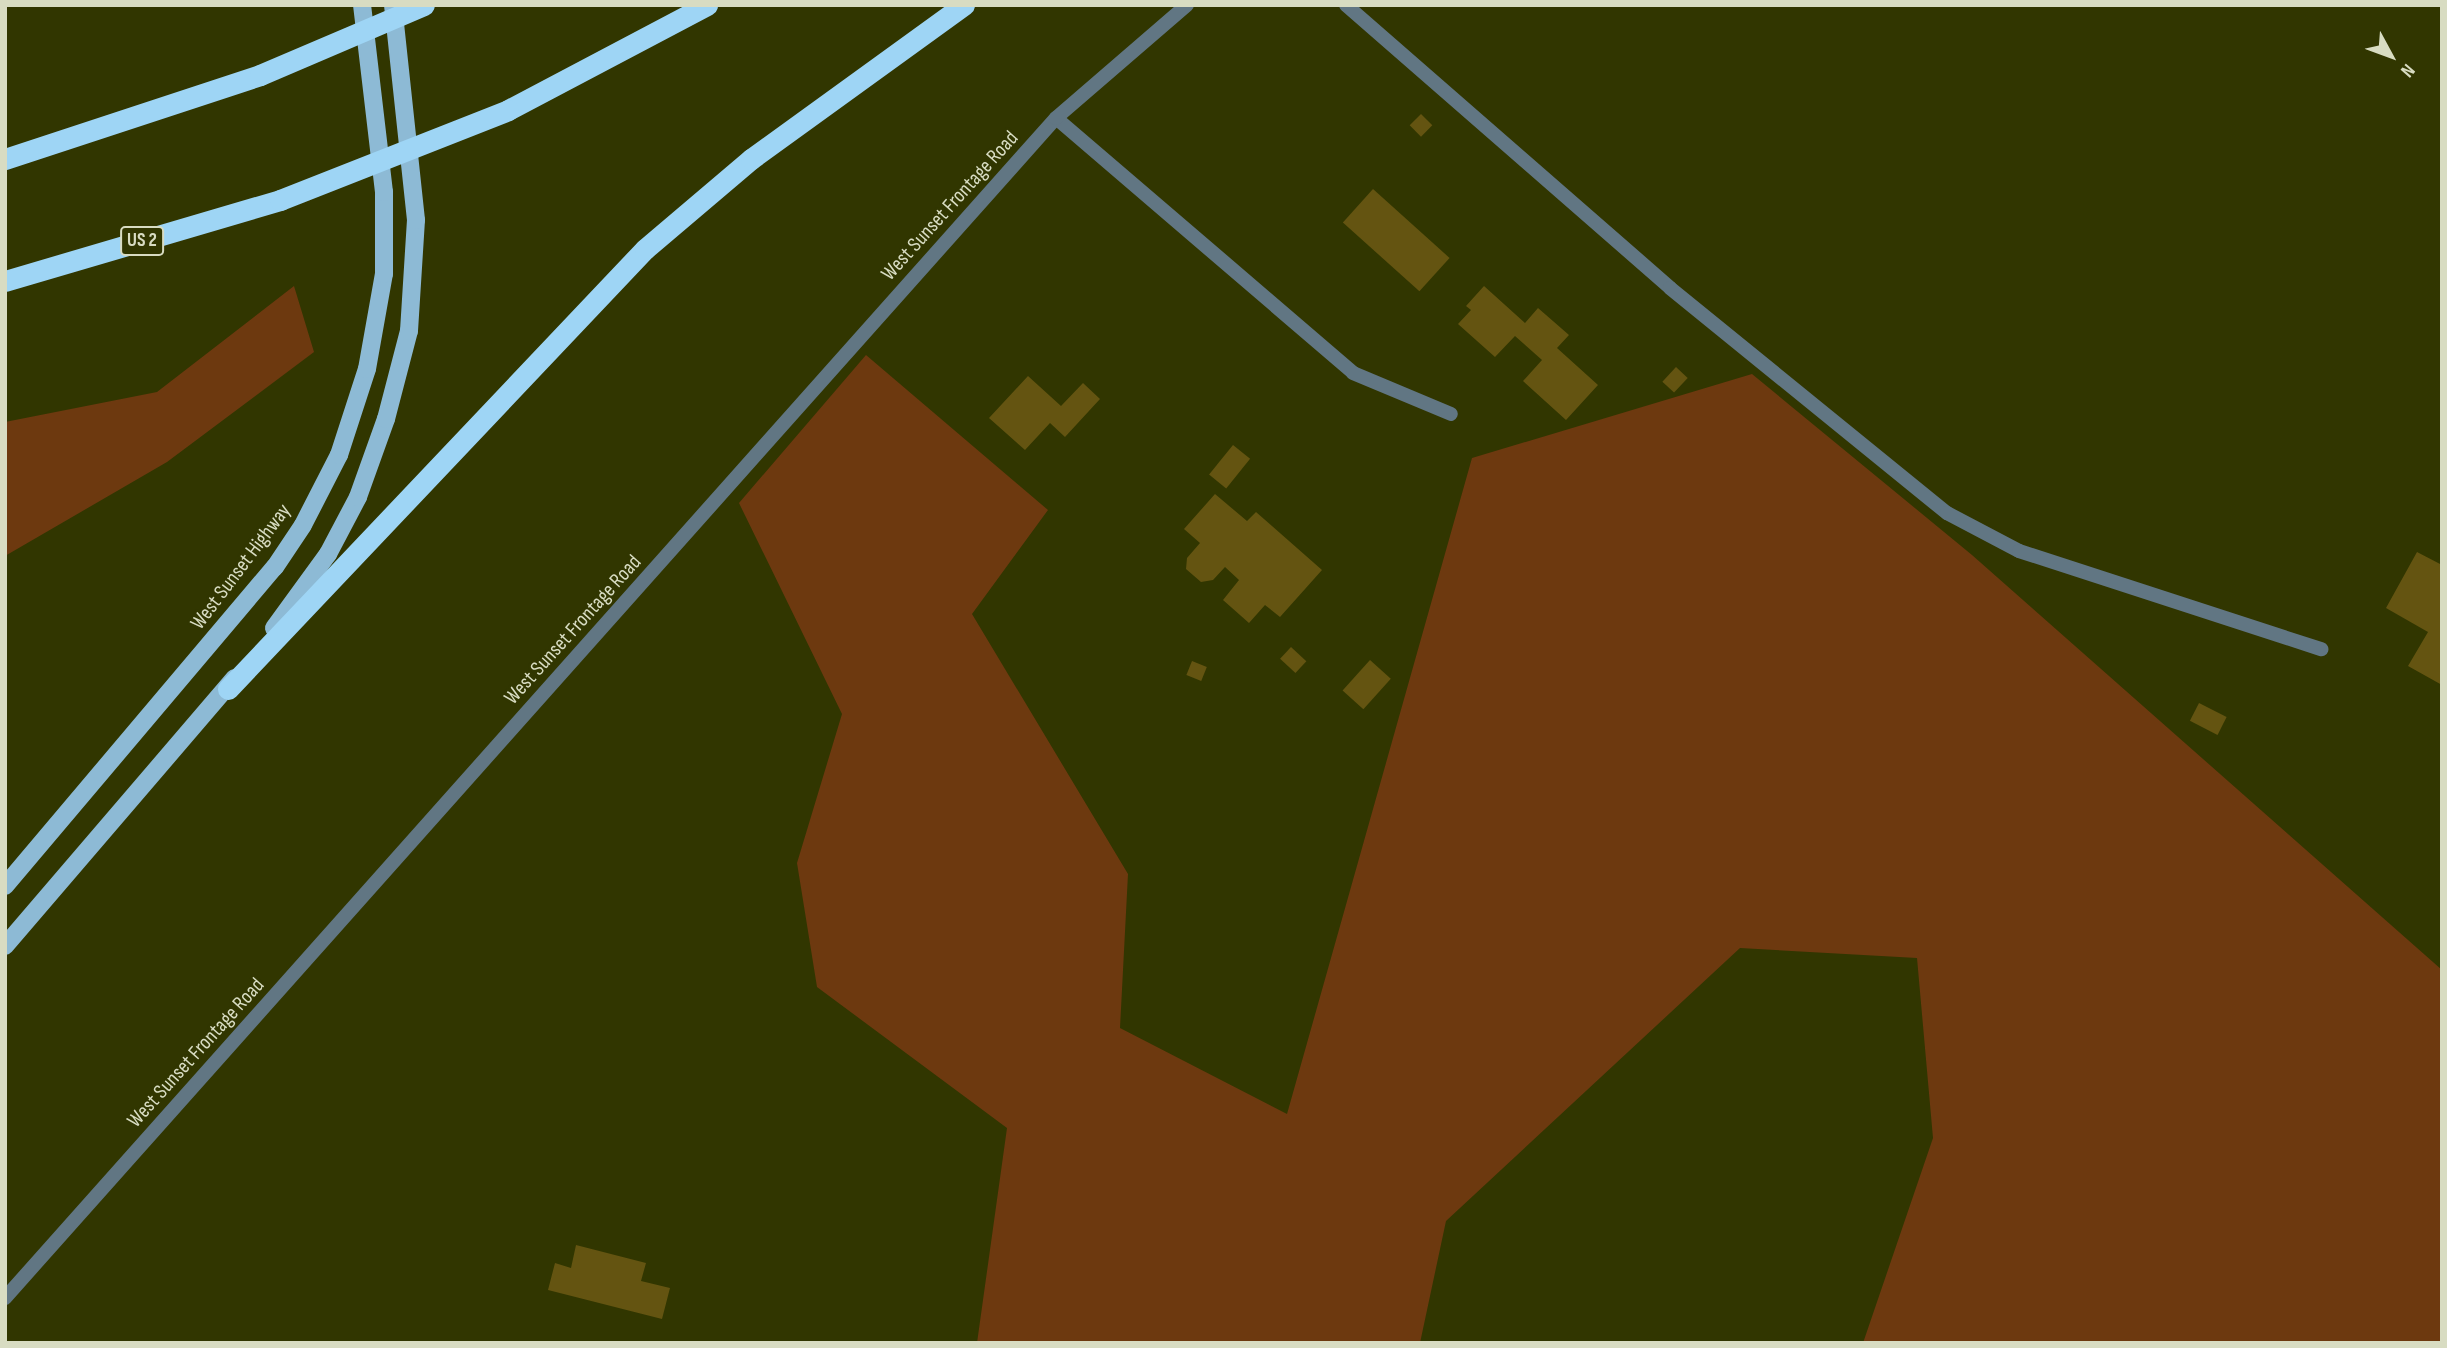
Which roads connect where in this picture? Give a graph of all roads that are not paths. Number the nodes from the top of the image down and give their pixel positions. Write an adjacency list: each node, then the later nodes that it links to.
1 (362, 5): 14 (main road, West Sunset Highway)
2 (393, 5): 13 (main road)
3 (424, 5): 9 (highway, bridge)
4 (707, 5): 10 (highway, US 2, bridge)
5 (964, 5): 13 (highway)
6 (1187, 5): 8 (street, West Sunset Frontage Road)
7 (1346, 5): 12 (street)
8 (1056, 118): 11 (street); 16 (street, West Sunset Frontage Road)
9 (5, 159)
10 (5, 281)
11 (1451, 414)
12 (2321, 649)
13 (228, 688): 15 (main road)
14 (5, 886)
15 (5, 946)
16 (5, 1298)

